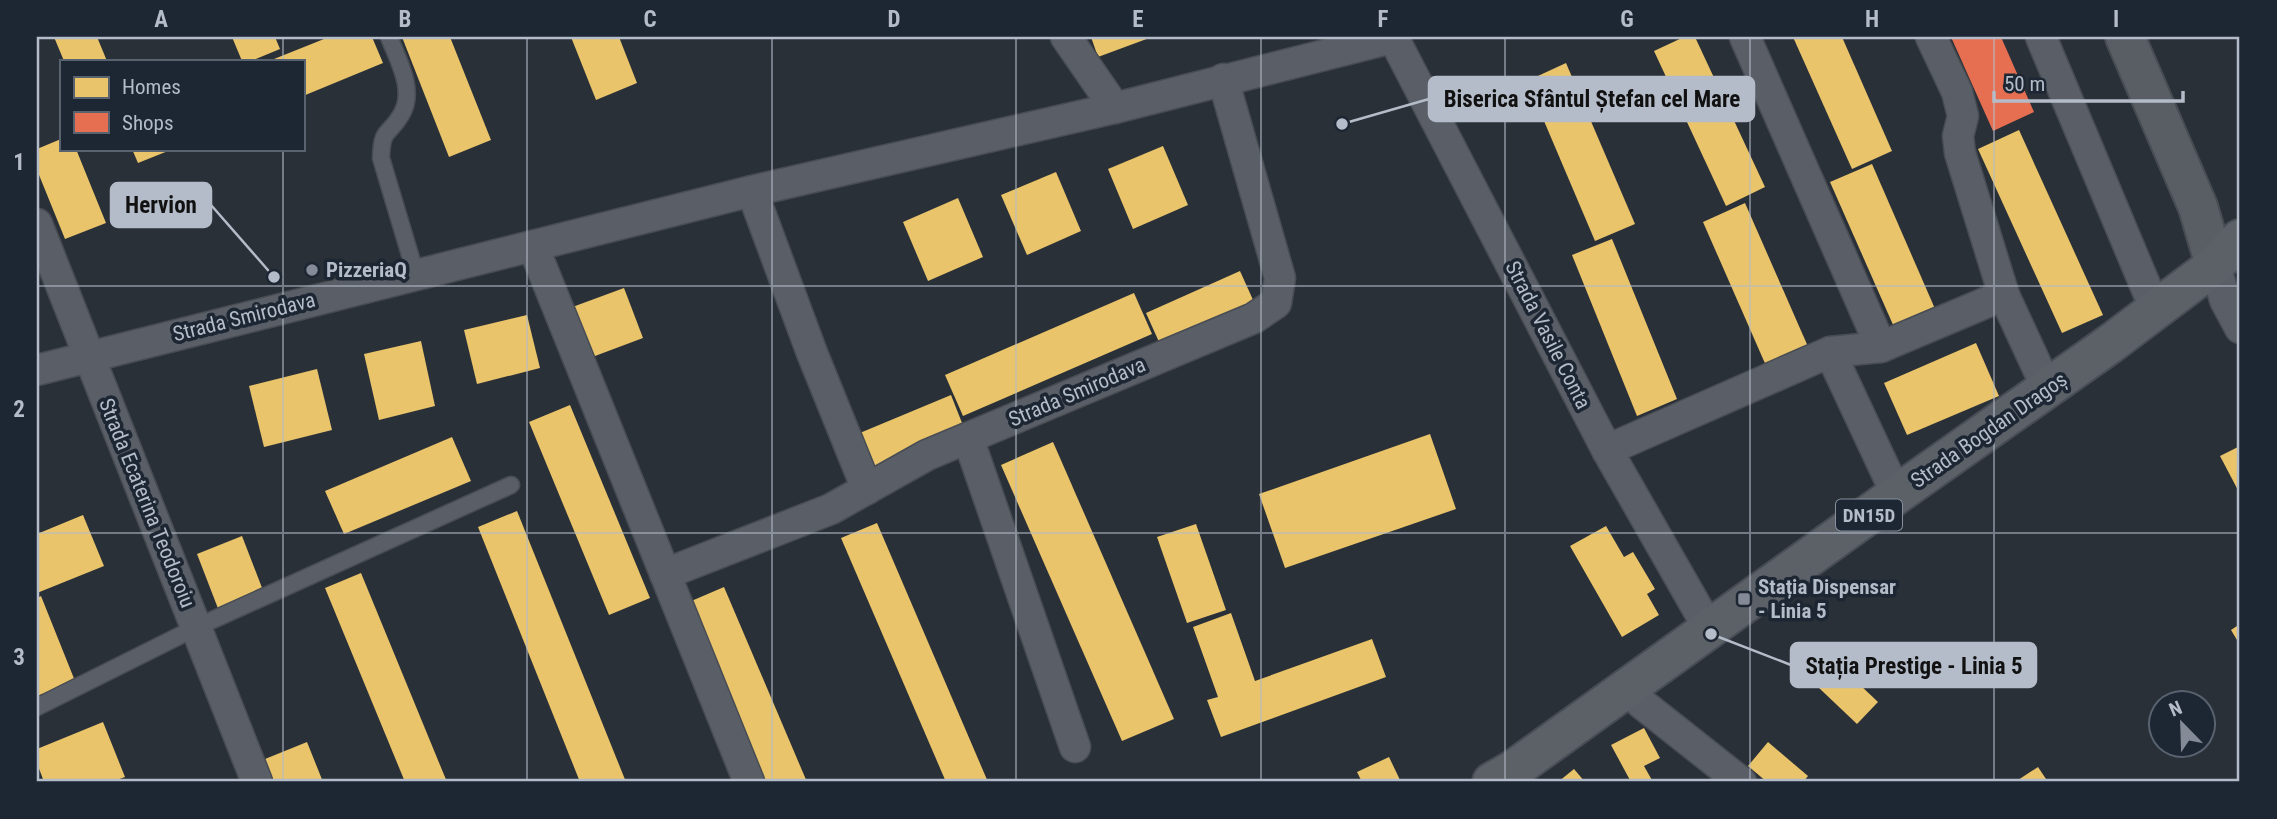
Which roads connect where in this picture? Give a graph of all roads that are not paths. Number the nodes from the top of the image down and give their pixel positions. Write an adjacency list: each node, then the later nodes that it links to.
1 (389, 37): 14 (lane)
2 (1066, 37): 9 (street)
3 (1394, 37): 8 (street, Strada Smirodava); 24 (street, Strada Vasile Conta)
4 (1745, 37): 18 (street)
5 (1931, 37): 15 (street)
6 (2041, 37): 16 (street)
7 (2125, 37): 13 (main road)
8 (1223, 79): 9 (street, Strada Smirodava); 23 (street, Strada Smirodava)
9 (1115, 108): 10 (street, Strada Smirodava)
10 (752, 191): 12 (street, Strada Smirodava); 26 (street)
11 (37, 224): 20 (street, Strada Ecaterina Teodoroiu)
12 (533, 246): 14 (street, Strada Smirodava); 28 (street)
13 (2228, 252): 16 (main road, Strada Bogdan Dragoș / DN15D); 17 (street)
14 (416, 275): 20 (street, Strada Smirodava)
15 (2004, 295): 18 (street); 22 (street)
16 (2159, 307): 22 (main road, Strada Bogdan Dragoș / DN15D)
17 (2240, 328)
18 (1881, 347): 19 (street)
19 (1830, 352): 24 (street); 27 (street)
20 (89, 355): 21 (street, Strada Smirodava); 29 (street, Strada Ecaterina Teodoroiu)
21 (37, 370)
22 (2050, 387): 27 (main road, Strada Bogdan Dragoș / DN15D)
23 (968, 438): 26 (street, Strada Smirodava); 33 (street)
24 (1607, 450): 30 (street, Strada Vasile Conta)
25 (511, 485): 29 (lane)
26 (867, 489): 28 (street, Strada Smirodava)
27 (1900, 492): 30 (main road, Strada Bogdan Dragoș / DN15D)
28 (665, 574): 35 (street)
29 (197, 627): 32 (lane); 34 (street, Strada Ecaterina Teodoroiu)
30 (1712, 629): 31 (main road, Strada Bogdan Dragoș / DN15D)
31 (1630, 687): 36 (main road, Strada Bogdan Dragoș / DN15D); 37 (street)
32 (37, 707)
33 (1075, 747)
34 (257, 782)
35 (749, 782)
36 (1492, 782)
37 (1741, 782)

